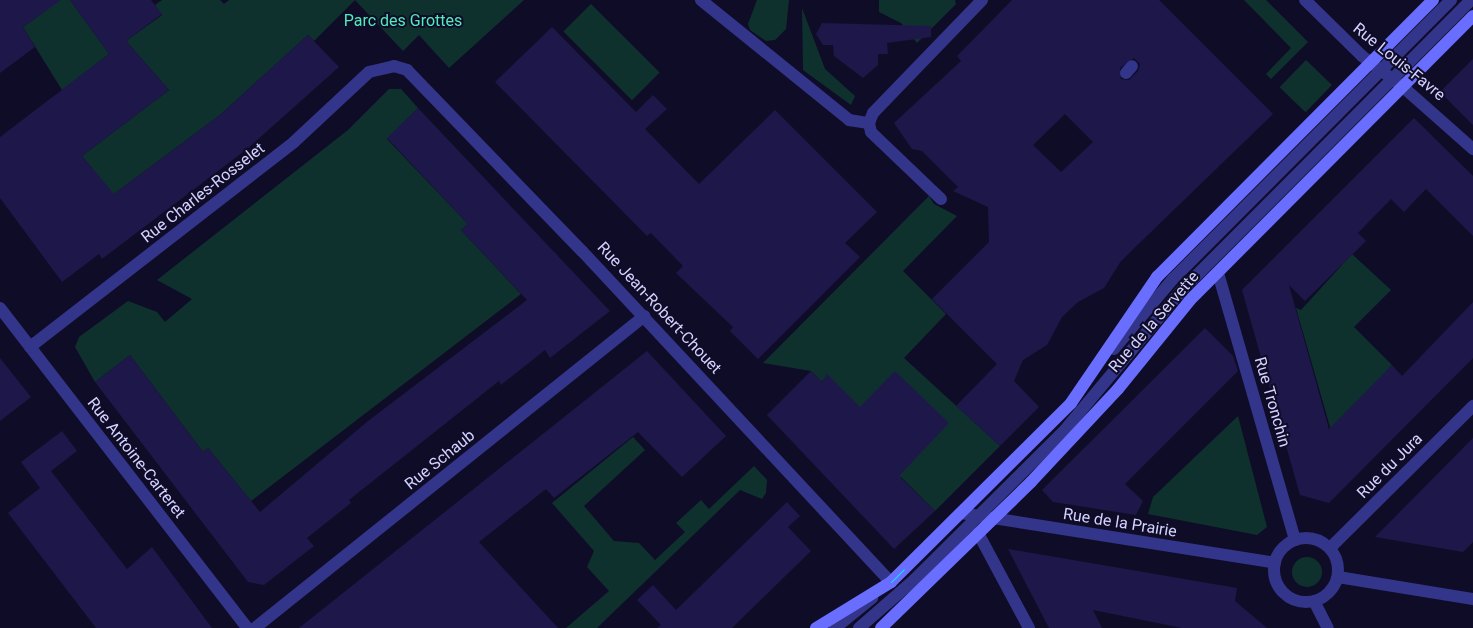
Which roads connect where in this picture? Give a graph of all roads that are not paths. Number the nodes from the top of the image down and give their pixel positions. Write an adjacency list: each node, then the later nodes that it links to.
1 (701, 0): 13 (street)
2 (982, 0): 13 (street)
3 (1305, 0): 8 (street, Rue Louis-Favre)
4 (1433, 0): 8 (main road, Rue de la Servette)
5 (1451, 0): 10 (street)
6 (1472, 0): 11 (street)
7 (1473, 16): 12 (main road, Rue de la Servette)
8 (1370, 62): 10 (street, Rue Louis-Favre); 20 (main road, Rue de la Servette)
9 (394, 66): 18 (street, Rue Jean-Robert-Chouet); 19 (street, Rue Charles-Rosselet)
10 (1381, 71): 11 (street, Rue Louis-Favre); 20 (street)
11 (1392, 80): 12 (street, Rue Louis-Favre); 23 (street)
12 (1403, 87): 14 (street, Rue Louis-Favre); 16 (main road, Rue de la Servette)
13 (869, 123): 15 (street)
14 (1473, 149)
15 (941, 199)
16 (1218, 273): 24 (main road, Rue de la Servette); 26 (street, Rue Tronchin)
17 (2, 313): 19 (street, Rue Antoine-Carteret)
18 (645, 316): 30 (street, Rue Jean-Robert-Chouet); 34 (street, Rue Schaub)
19 (30, 348): 33 (street, Rue Antoine-Carteret)
20 (1085, 387): 22 (main road, Rue de la Servette)
21 (1473, 406): 27 (street, Rue du Jura)
22 (961, 513): 23 (street, Rue de la Prairie); 30 (main road, Rue de la Servette)
23 (978, 516): 24 (street, Rue de la Prairie); 37 (street)
24 (993, 519): 25 (main road, Rue de la Servette); 28 (street, Rue de la Prairie)
25 (978, 533): 38 (main road, Rue de la Servette); 39 (street)
26 (1295, 540): 27 (street); 28 (street)
27 (1330, 548): 29 (street)
28 (1275, 564): 32 (street)
29 (1338, 577): 31 (street); 32 (street)
30 (891, 582): 35 (main road); 36 (street)
31 (1473, 599)
32 (1314, 601): 40 (street)
33 (247, 628)
34 (255, 628)
35 (816, 628)
36 (835, 628)
37 (859, 628)
38 (881, 628)
39 (1029, 628)
40 (1328, 628)

